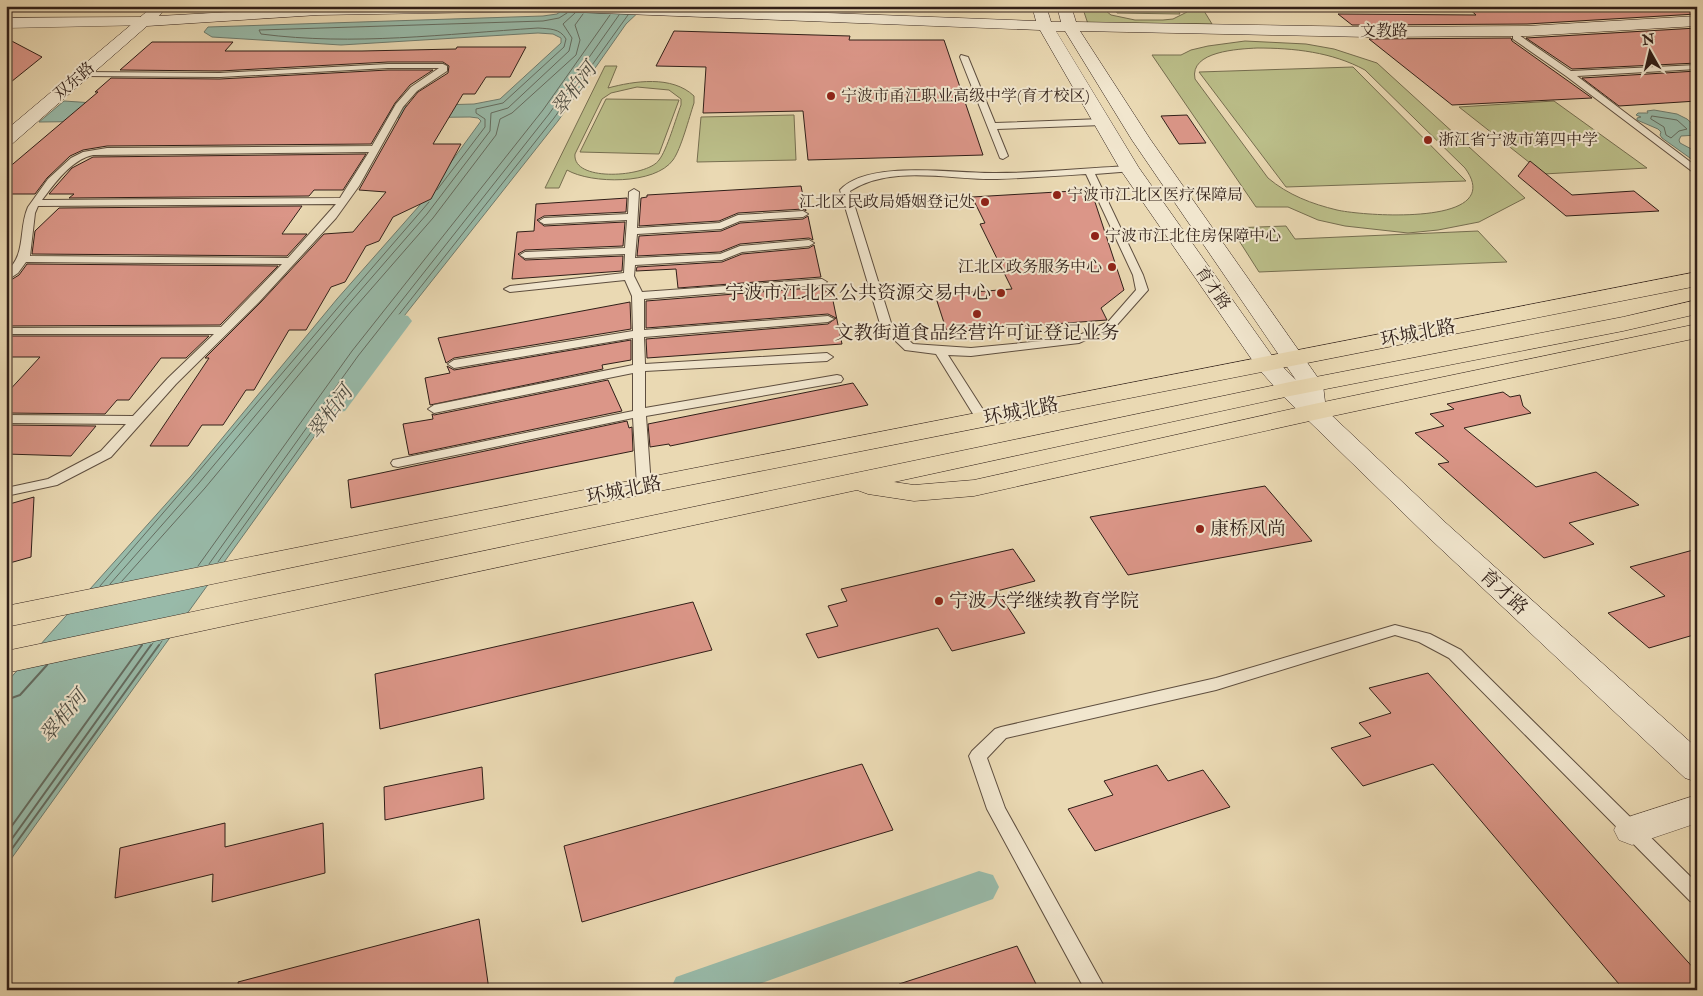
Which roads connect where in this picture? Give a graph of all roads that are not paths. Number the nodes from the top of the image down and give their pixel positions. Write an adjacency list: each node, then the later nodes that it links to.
1 (161, 6): 5 (main road, 双东路)
2 (1039, 6): 9 (main road, 育才路)
3 (1064, 6): 10 (main road, 育才路)
4 (547, 7): 5 (main road); 9 (main road)
5 (141, 14): 7 (main road, 双东路); 14 (main road, 双东路)
6 (1697, 21): 10 (main road, 文教路)
7 (121, 22): 8 (main road); 16 (main road, 双东路)
8 (6, 23)
9 (1045, 26): 10 (main road); 17 (main road, 育才路)
10 (1070, 27): 51 (main road, 育才路)
11 (1516, 37): 15 (lane)
12 (964, 57): 18 (lane)
13 (1697, 67): 15 (lane)
14 (83, 74): 19 (main road, 双东路); 20 (lane)
15 (1568, 74): 24 (lane)
16 (6, 119)
17 (1102, 122): 18 (lane); 22 (main road, 育才路)
18 (992, 126): 21 (lane)
19 (6, 140)
20 (375, 149): 26 (lane); 27 (lane)
21 (1003, 156)
22 (1130, 169): 23 (lane); 53 (main road, 育才路)
23 (1089, 171): 50 (lane); 50 (lane)
24 (1697, 172)
25 (634, 192): 29 (lane)
26 (343, 201): 27 (lane); 36 (lane)
27 (36, 203): 35 (lane)
28 (803, 214): 31 (lane)
29 (632, 217): 30 (lane); 31 (lane)
30 (544, 221)
31 (632, 231): 34 (lane)
32 (809, 243): 34 (lane)
33 (525, 256): 34 (lane)
34 (630, 257): 38 (lane)
35 (24, 259): 36 (lane); 39 (lane)
36 (290, 262): 46 (lane)
37 (1697, 265): 51 (main road)
38 (629, 276): 42 (lane); 43 (lane)
39 (6, 278)
40 (1697, 279): 51 (main road, 环城北路)
41 (822, 282): 43 (lane)
42 (510, 289)
43 (638, 296): 49 (lane)
44 (1697, 307): 57 (main road, 环城北路)
45 (828, 319): 49 (lane)
46 (224, 330): 47 (lane); 62 (lane)
47 (6, 331)
48 (1697, 331): 57 (main road)
49 (638, 334): 54 (lane); 55 (lane)
50 (940, 351): 60 (lane)
51 (1287, 351): 53 (main road, 环城北路); 57 (main road, 育才路)
52 (828, 357): 55 (lane)
53 (1265, 362): 57 (main road, 育才路); 60 (main road, 环城北路)
54 (454, 364)
55 (638, 368): 58 (lane); 59 (lane)
56 (837, 379): 59 (lane)
57 (1305, 395): 67 (main road, 环城北路); 68 (main road, 育才路)
58 (434, 409)
59 (638, 413): 63 (lane); 64 (lane)
60 (983, 419): 64 (main road, 环城北路)
61 (6, 420): 62 (lane)
62 (137, 420): 65 (lane)
63 (398, 463)
64 (644, 486): 66 (main road, 环城北路)
65 (6, 492)
66 (6, 617)
67 (6, 662)
68 (1697, 769)
69 (1697, 809): 70 (main road)
70 (1632, 830): 71 (lane); 72 (lane)
71 (1697, 896)
72 (1096, 990)

